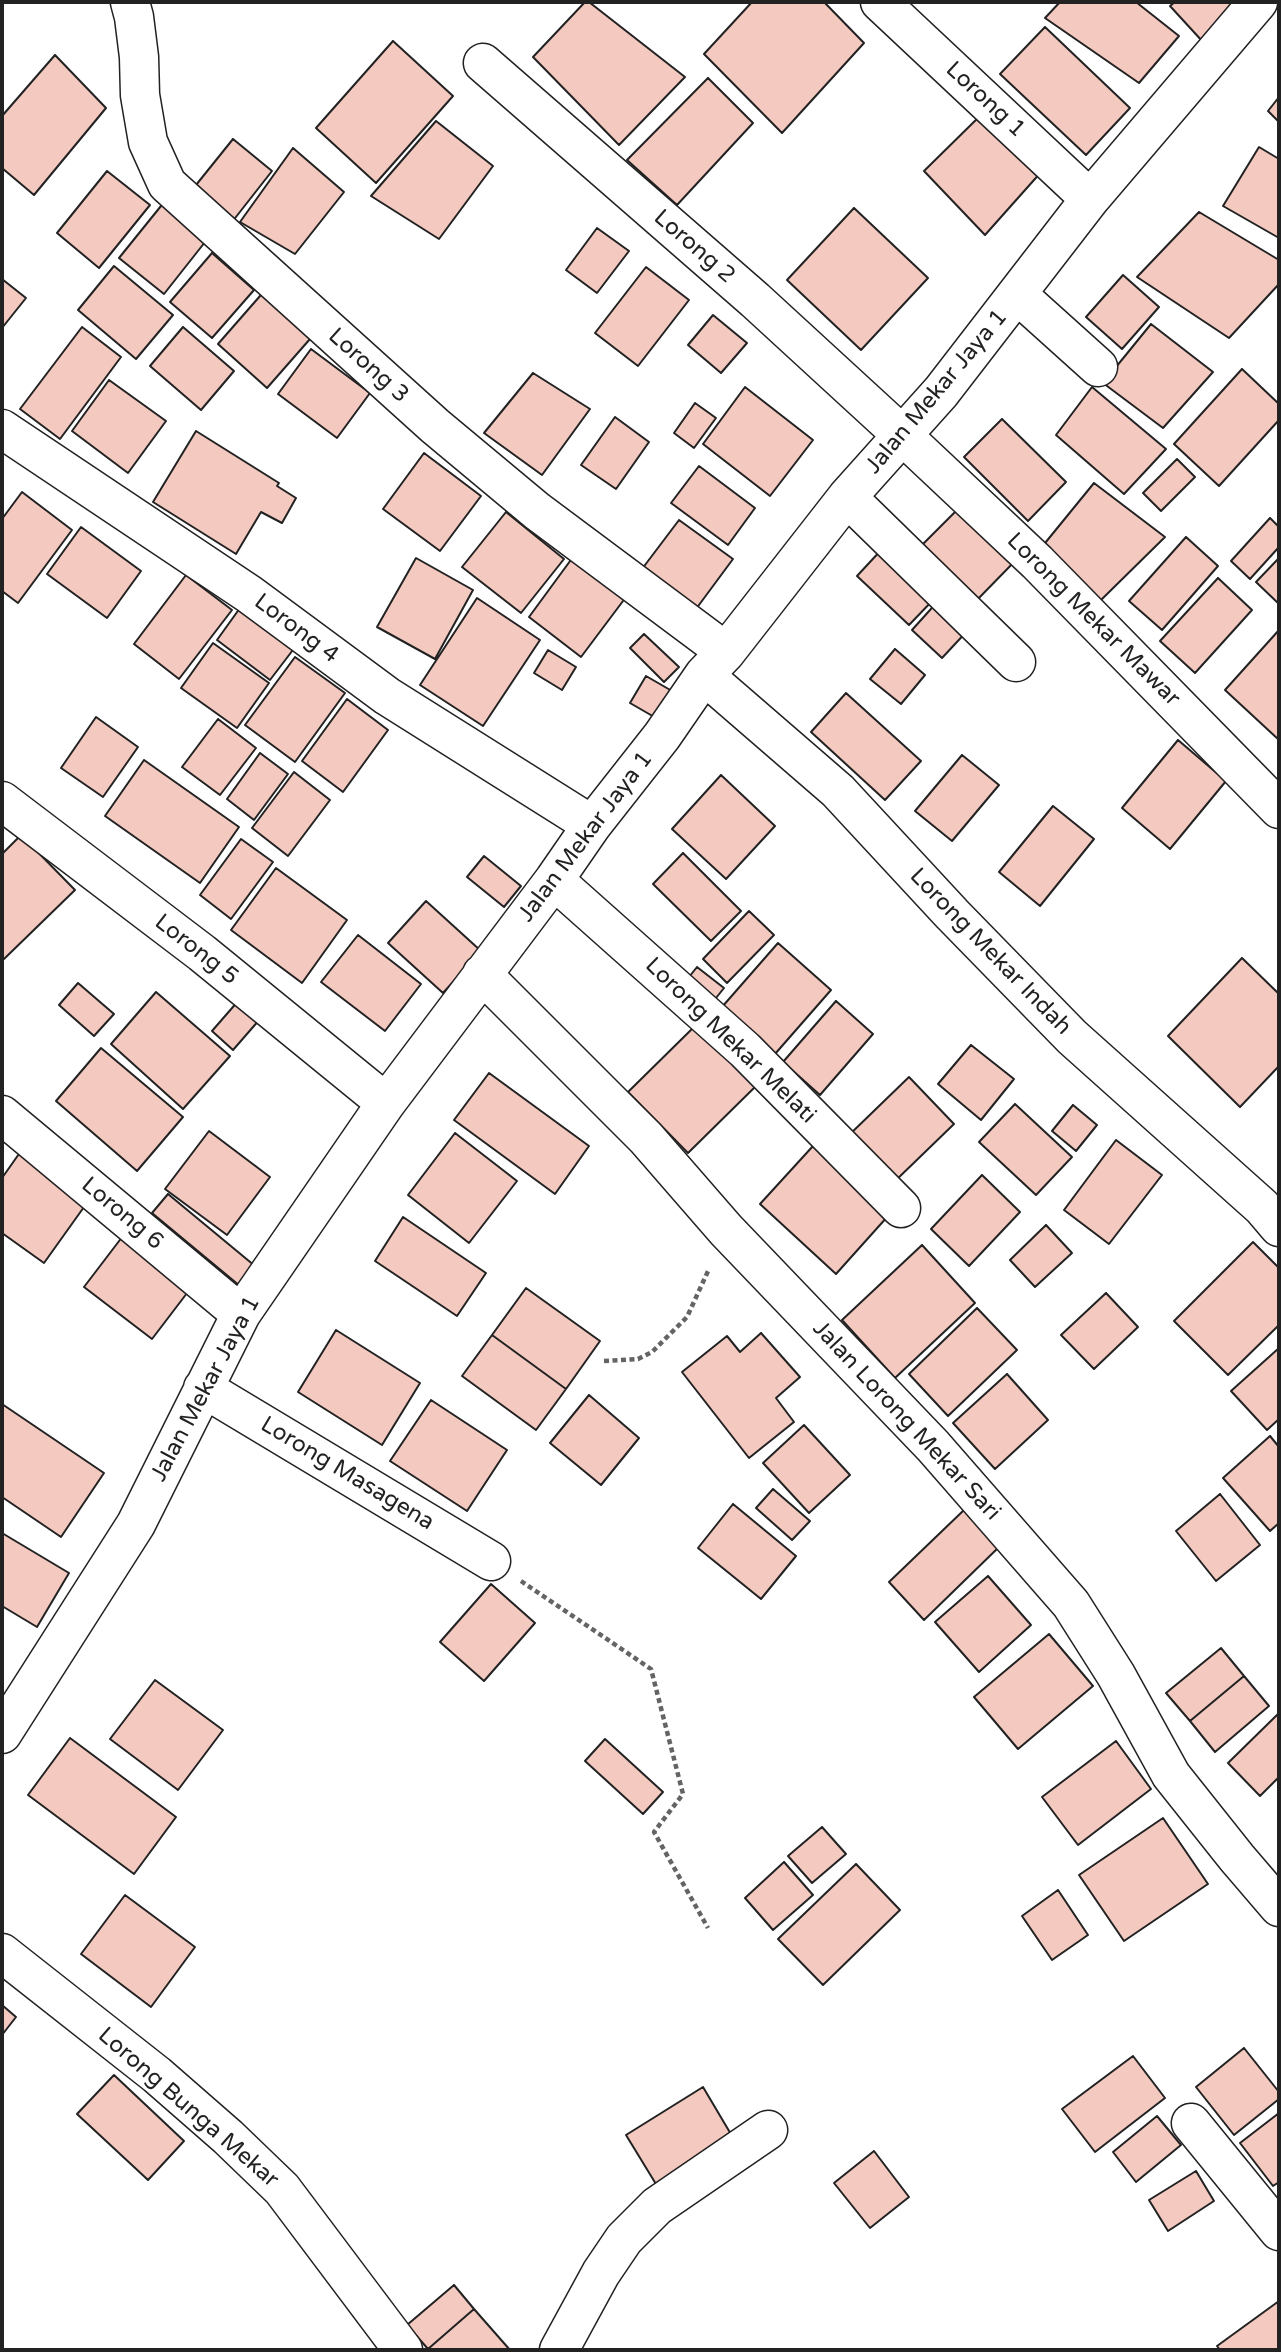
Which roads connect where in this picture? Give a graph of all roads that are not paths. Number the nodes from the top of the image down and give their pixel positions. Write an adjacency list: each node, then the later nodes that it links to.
1 (130, 2): 12 (street, Lorong 3)
2 (880, 2): 5 (street, Lorong 1)
3 (1258, 2): 5 (street, Jalan Mekar Jaya 1)
4 (483, 63): 9 (street, Lorong 2)
5 (1090, 199): 6 (street, Jalan Mekar Jaya 1)
6 (1018, 295): 7 (street); 9 (street, Jalan Mekar Jaya 1)
7 (1098, 367)
8 (2, 429): 15 (street, Lorong 4)
9 (902, 435): 10 (street, Jalan Mekar Jaya 1); 14 (street, Lorong Mekar Mawar)
10 (847, 497): 11 (street); 12 (street, Jalan Mekar Jaya 1)
11 (1016, 662)
12 (715, 664): 15 (street, Jalan Mekar Jaya 1); 21 (street, Lorong Mekar Indah)
13 (2, 802): 18 (street, Lorong 5)
14 (1279, 809)
15 (592, 825): 16 (street, Jalan Mekar Jaya 1)
16 (554, 880): 17 (street, Jalan Mekar Jaya 1); 20 (street, Lorong Mekar Melati)
17 (482, 974): 18 (street, Jalan Mekar Jaya 1); 26 (street, Jalan Lorong Mekar Sari)
18 (386, 1103): 22 (street, Jalan Mekar Jaya 1)
19 (2, 1115): 22 (street, Lorong 6)
20 (901, 1208)
21 (1279, 1227)
22 (241, 1314): 23 (street, Jalan Mekar Jaya 1)
23 (203, 1388): 24 (street, Lorong Masagena); 25 (street, Jalan Mekar Jaya 1)
24 (491, 1561)
25 (2, 1734)
26 (1279, 1907)
27 (2, 1953): 31 (street, Lorong Bunga Mekar)
28 (1191, 2123): 30 (street)
29 (768, 2130): 32 (street)
30 (1279, 2231)
31 (403, 2350)
32 (559, 2350)

